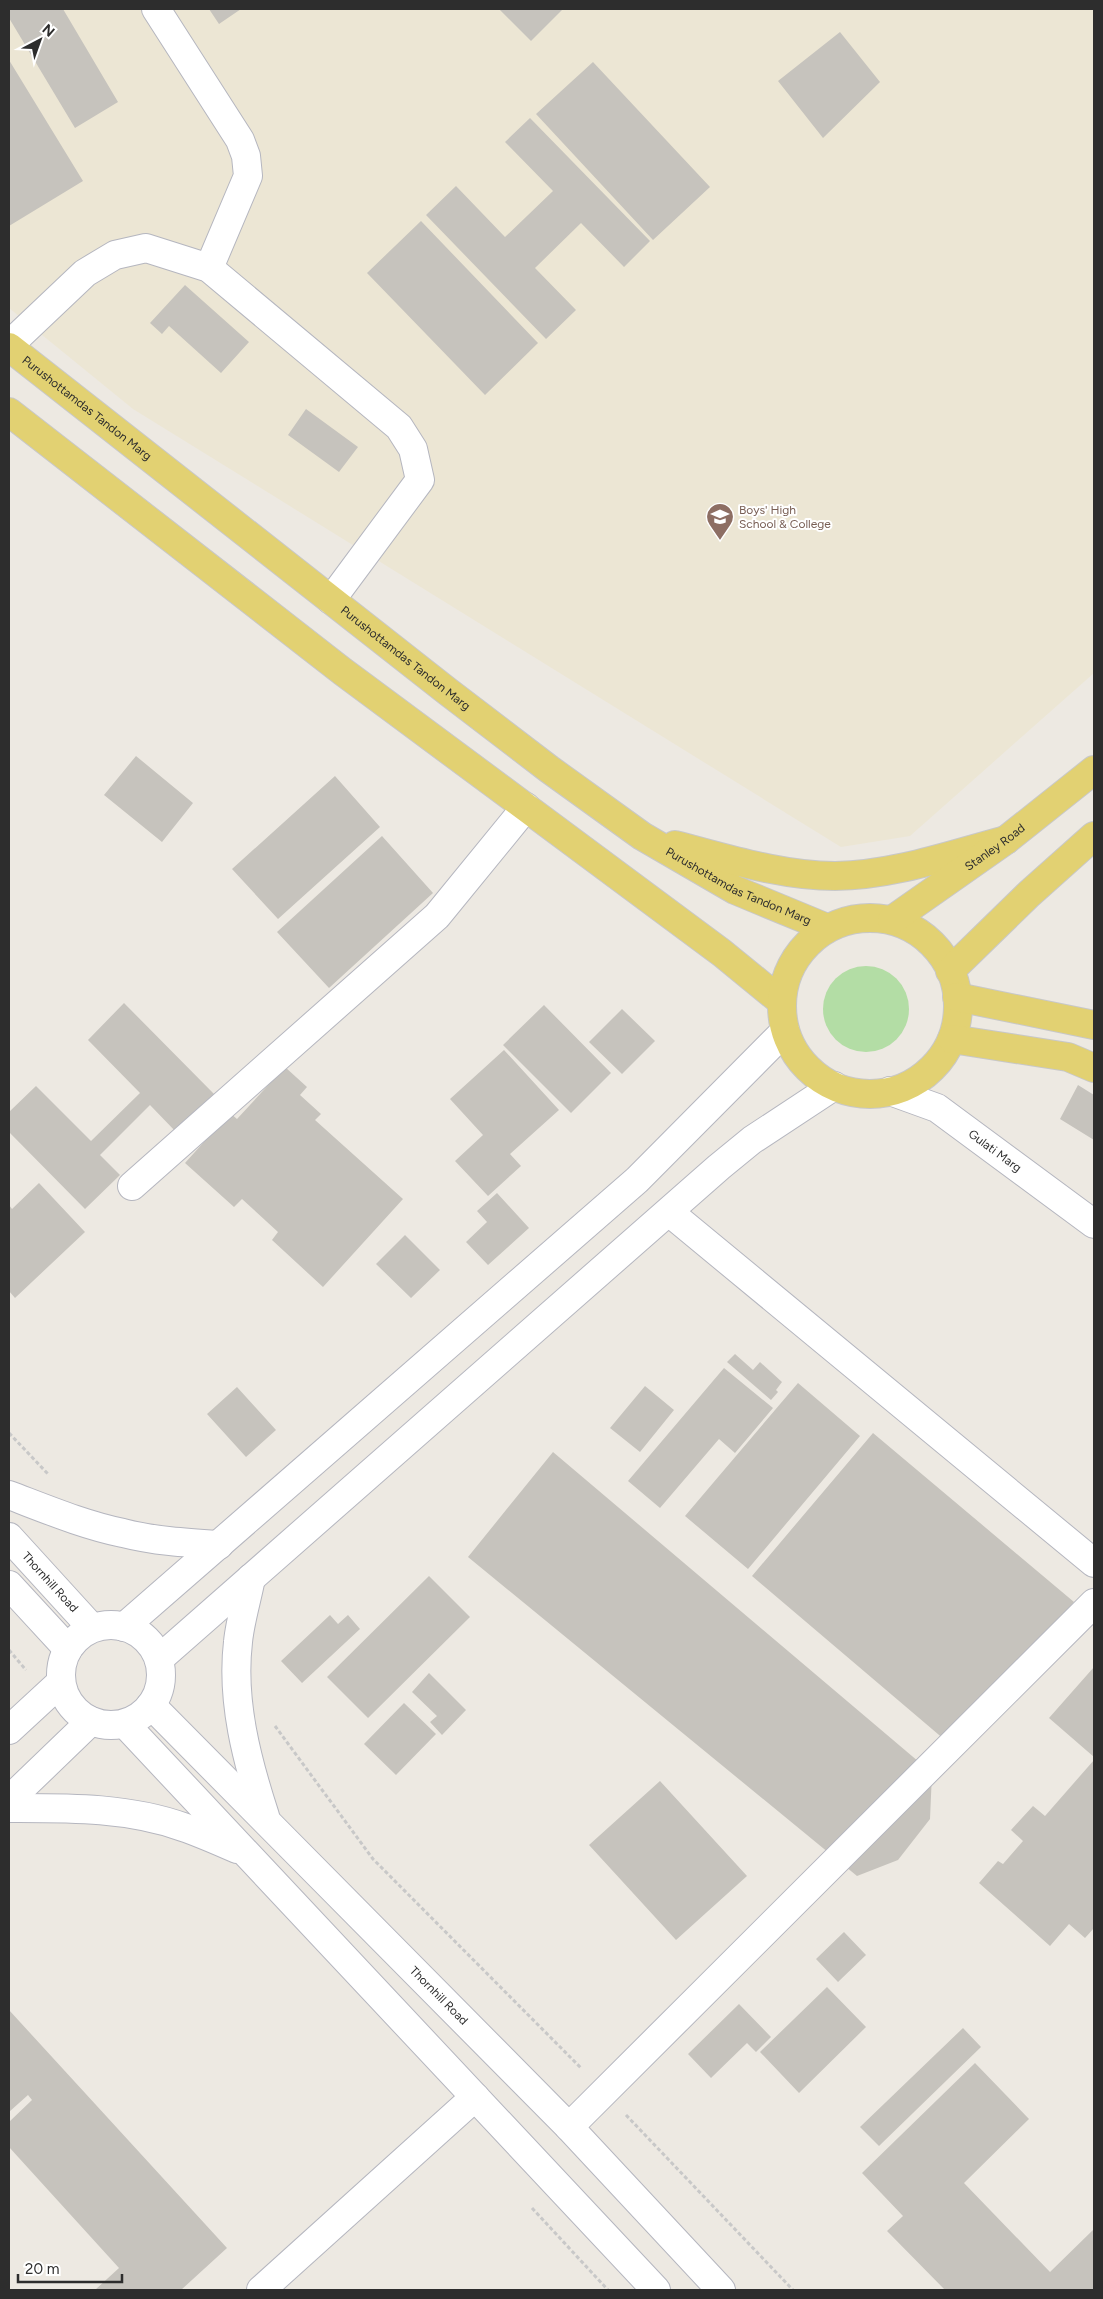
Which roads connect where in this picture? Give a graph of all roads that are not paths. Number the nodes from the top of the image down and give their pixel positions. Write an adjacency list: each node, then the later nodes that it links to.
1 (156, 9): 2 (street)
2 (209, 268): 3 (street); 5 (street)
3 (9, 346): 5 (main road, Purushottamdas Tandon Marg)
4 (9, 412): 7 (main road)
5 (331, 600): 8 (main road, Purushottamdas Tandon Marg)
6 (1094, 770): 10 (main road, Stanley Road)
7 (526, 807): 14 (main road); 21 (street)
8 (642, 836): 10 (main road); 12 (main road, Purushottamdas Tandon Marg)
9 (1094, 836): 13 (main road)
10 (1006, 840): 11 (main road, Stanley Road)
11 (892, 920): 12 (main road); 13 (main road)
12 (827, 928): 14 (main road)
13 (954, 984): 15 (main road); 17 (main road)
14 (782, 1002): 16 (main road)
15 (1094, 1025)
16 (785, 1031): 19 (main road); 26 (street)
17 (952, 1039): 18 (main road); 20 (main road)
18 (1094, 1068)
19 (834, 1086): 20 (main road); 22 (street)
20 (890, 1091): 23 (street, Gulati Marg)
21 (132, 1186)
22 (669, 1212): 27 (street); 28 (street)
23 (1094, 1224)
24 (9, 1495): 26 (street)
25 (9, 1537): 32 (street, Thornhill Road)
26 (219, 1545): 31 (street)
27 (1094, 1563)
28 (251, 1578): 34 (street); 42 (street)
29 (9, 1585): 33 (street)
30 (1094, 1603): 45 (street)
31 (124, 1627): 32 (street); 34 (street)
32 (92, 1628): 33 (street)
33 (68, 1649): 35 (street)
34 (159, 1659): 36 (street)
35 (61, 1682): 37 (street); 39 (street)
36 (152, 1705): 38 (street); 42 (street, Thornhill Road)
37 (91, 1721): 38 (street); 40 (street)
38 (125, 1724): 43 (street)
39 (9, 1730)
40 (9, 1800)
41 (9, 1808): 43 (street)
42 (267, 1822): 45 (street, Thornhill Road)
43 (245, 1852): 44 (street)
44 (475, 2097): 46 (street); 47 (street)
45 (569, 2127): 48 (street, Thornhill Road)
46 (261, 2290)
47 (656, 2290)
48 (721, 2290)

